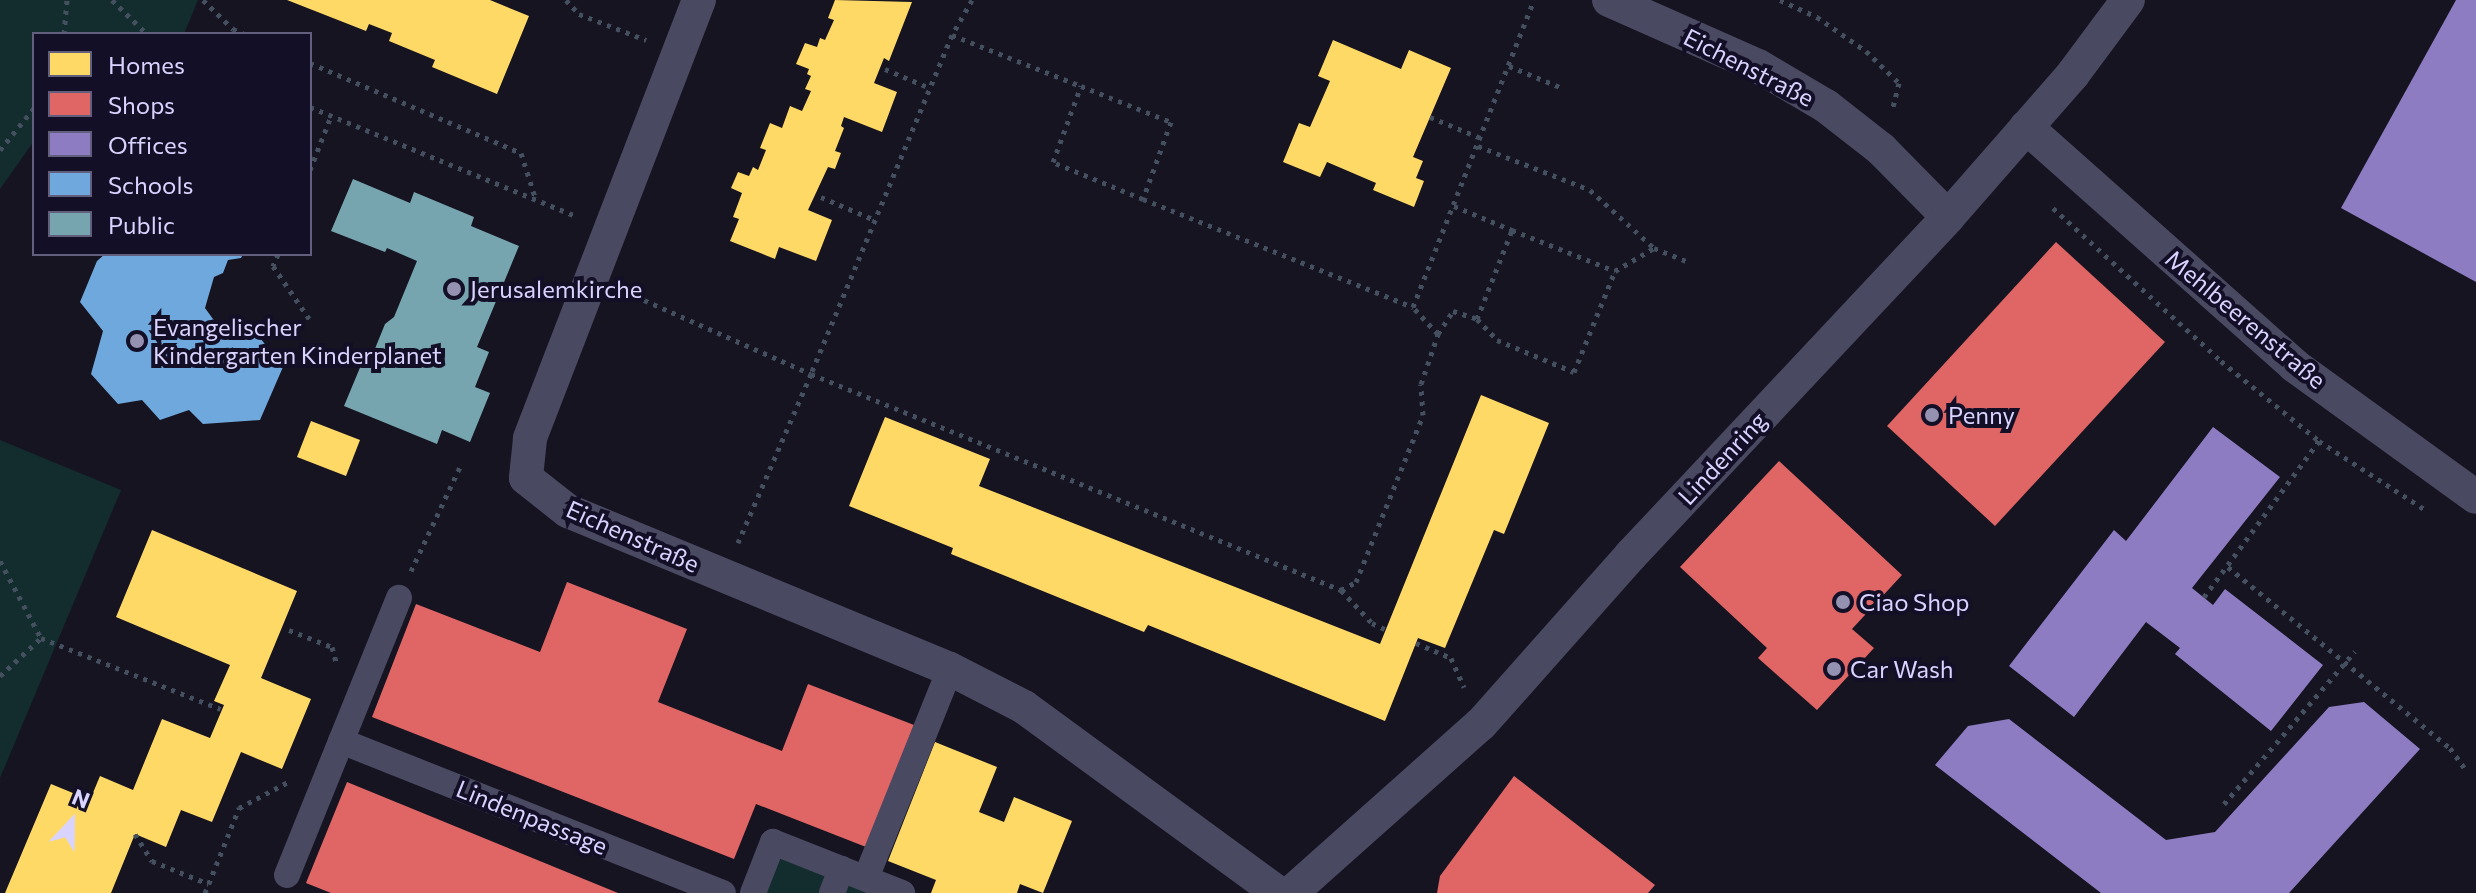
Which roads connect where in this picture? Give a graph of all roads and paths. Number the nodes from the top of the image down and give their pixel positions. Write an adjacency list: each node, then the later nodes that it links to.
1 (67, 0): 11 (path)
2 (112, 0): 12 (path)
3 (203, 0): 13 (path)
4 (566, 0): 15 (path)
5 (699, 0): 15 (street, Eichenstraße)
6 (972, 0): 14 (path)
7 (1534, 0): 17 (path)
8 (1609, 0): 29 (street, Eichenstraße)
9 (1780, 0): 29 (path)
10 (2128, 0): 26 (street, Lindenring)
11 (64, 32)
12 (145, 32)
13 (240, 32)
14 (952, 35): 19 (path); 20 (path)
15 (677, 53): 38 (street, Eichenstraße)
16 (312, 64): 34 (path)
17 (1509, 66): 21 (path); 27 (path)
18 (885, 69): 20 (path)
19 (1081, 86): 33 (path); 33 (path)
20 (930, 88): 37 (path)
21 (1562, 88)
22 (312, 108): 24 (path)
23 (32, 110): 30 (path)
24 (331, 116): 31 (path); 34 (path)
25 (1430, 117): 27 (path)
26 (2026, 127): 36 (street, Lindenring); 52 (street, Mehlbeerenstraße)
27 (1481, 138): 28 (path)
28 (1477, 146): 35 (path); 40 (path)
29 (1881, 149): 36 (street, Eichenstraße)
30 (0, 150)
31 (312, 165)
32 (821, 197): 37 (path)
33 (1143, 199): 45 (path)
34 (536, 200): 38 (path)
35 (1454, 206): 39 (path); 45 (path)
36 (1948, 217): 84 (street, Lindenring)
37 (875, 220): 49 (path)
38 (610, 229): 44 (street, Eichenstraße)
39 (1512, 230): 43 (path); 46 (path)
40 (1654, 248): 42 (path); 43 (path)
41 (277, 256): 47 (path)
42 (1689, 262)
43 (1615, 271): 46 (path)
44 (592, 277): 49 (path); 55 (street, Eichenstraße)
45 (1413, 307): 48 (path)
46 (1477, 319): 48 (path)
47 (312, 323)
48 (1438, 334): 56 (path)
49 (811, 374): 55 (path); 56 (path)
50 (2319, 441): 54 (path)
51 (460, 467): 58 (path)
52 (2476, 497)
53 (0, 561): 61 (path)
54 (2228, 567): 57 (path); 65 (path)
55 (724, 575): 66 (street, Eichenstraße)
56 (1341, 590): 59 (path)
57 (2204, 597)
58 (399, 598): 70 (street)
59 (1385, 629)
60 (289, 630): 67 (path)
61 (41, 638): 68 (path); 69 (path)
62 (1416, 643): 64 (path)
63 (2355, 651): 65 (path)
64 (1451, 658)
65 (2346, 663): 71 (path); 73 (path)
66 (950, 669): 76 (street); 83 (street, Eichenstraße)
67 (339, 675)
68 (0, 676)
69 (220, 709)
70 (341, 741): 75 (street); 80 (street, Lindenpassage)
71 (2464, 767)
72 (296, 778): 78 (path)
73 (2224, 804)
74 (135, 834): 78 (path)
75 (287, 875)
76 (866, 878): 77 (street); 82 (street)
77 (836, 881): 81 (street)
78 (209, 884): 79 (path)
79 (205, 893)
80 (723, 893)
81 (753, 893)
82 (902, 893)
83 (1278, 893)
84 (1291, 893)

